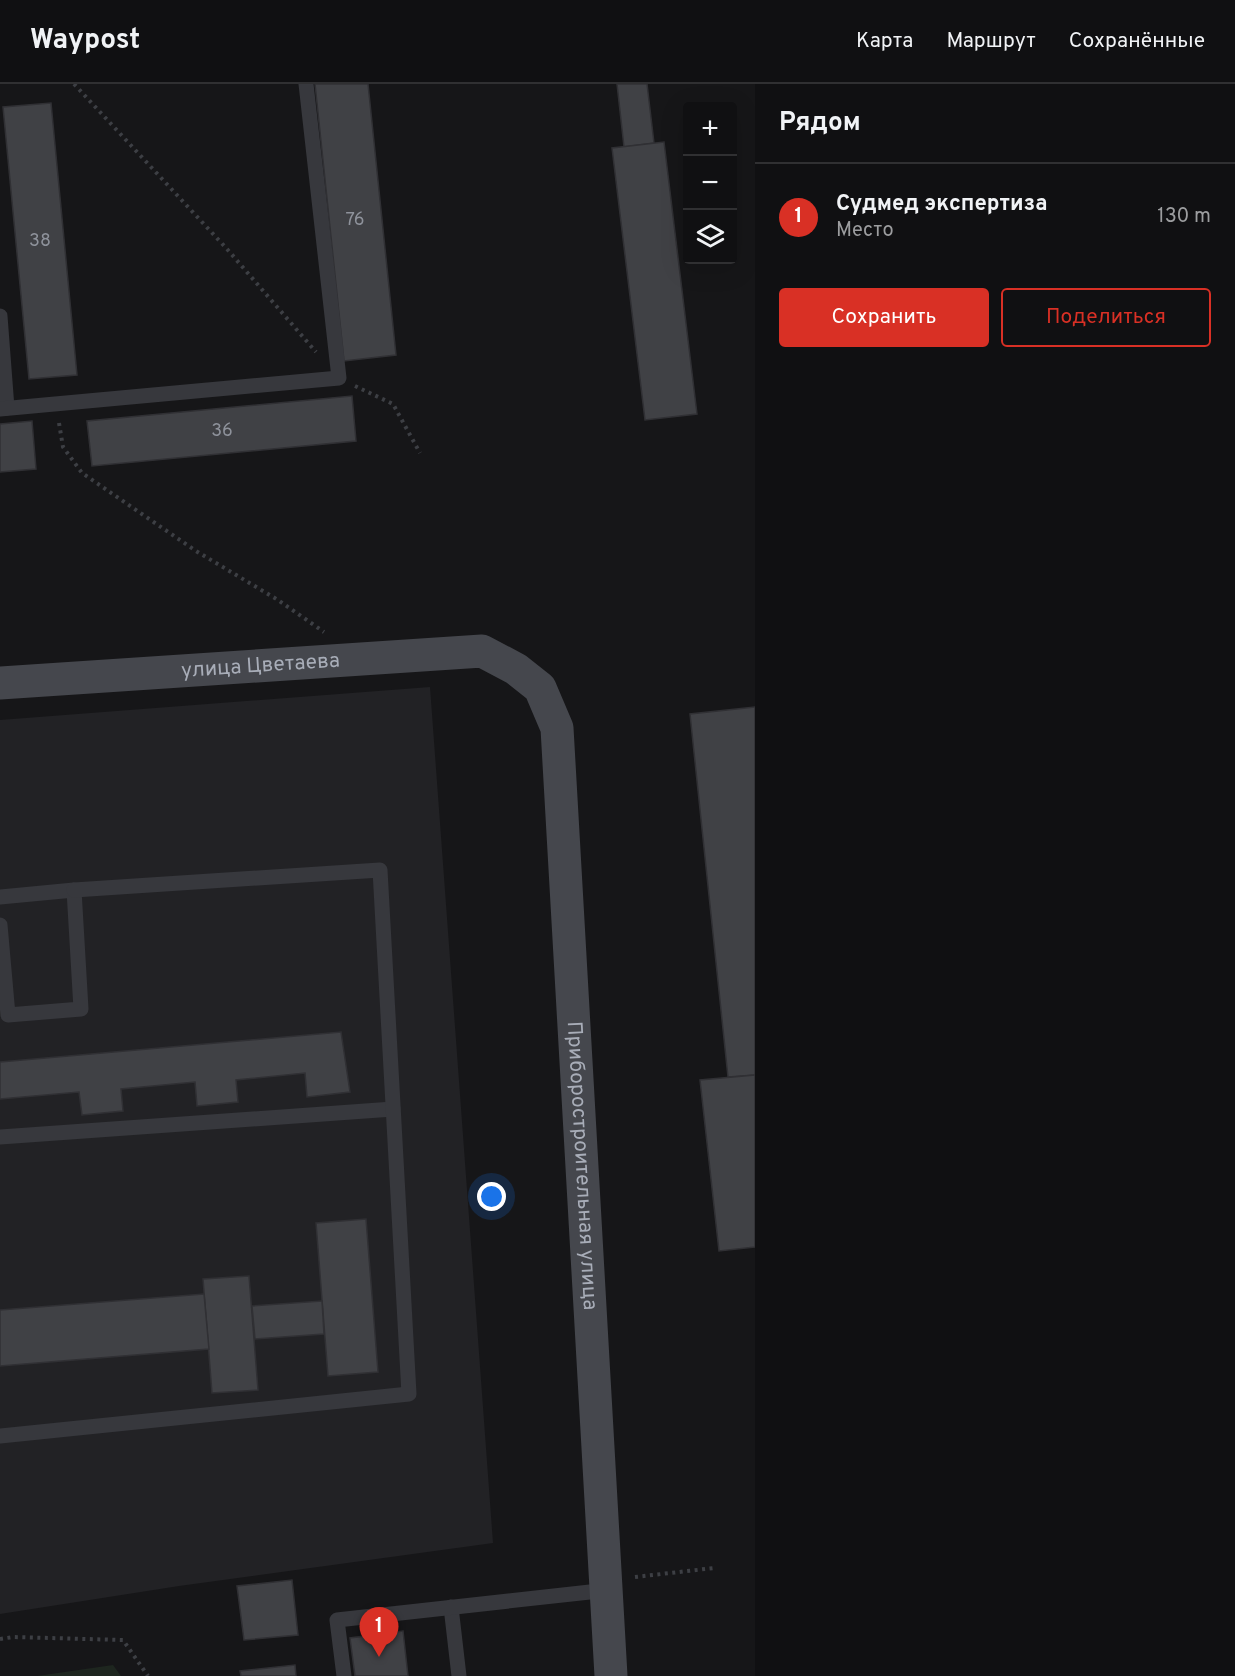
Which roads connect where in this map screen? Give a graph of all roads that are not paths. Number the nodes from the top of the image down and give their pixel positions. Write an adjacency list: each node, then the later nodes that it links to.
1 (306, 84): 3 (lane)
2 (0, 316): 3 (lane)
3 (4, 408)
4 (516, 669): 5 (main road, улица Цветаева); 12 (main road, Приборостроительная улица)
5 (0, 683)
6 (74, 890): 7 (lane); 8 (lane); 9 (lane)
7 (0, 897)
8 (0, 925)
9 (393, 1109): 10 (lane); 11 (lane)
10 (0, 1137)
11 (0, 1436)
12 (620, 1586): 13 (lane); 16 (main road, Приборостроительная улица)
13 (451, 1607): 14 (lane); 15 (lane)
14 (344, 1676)
15 (459, 1676)
16 (611, 1676)

